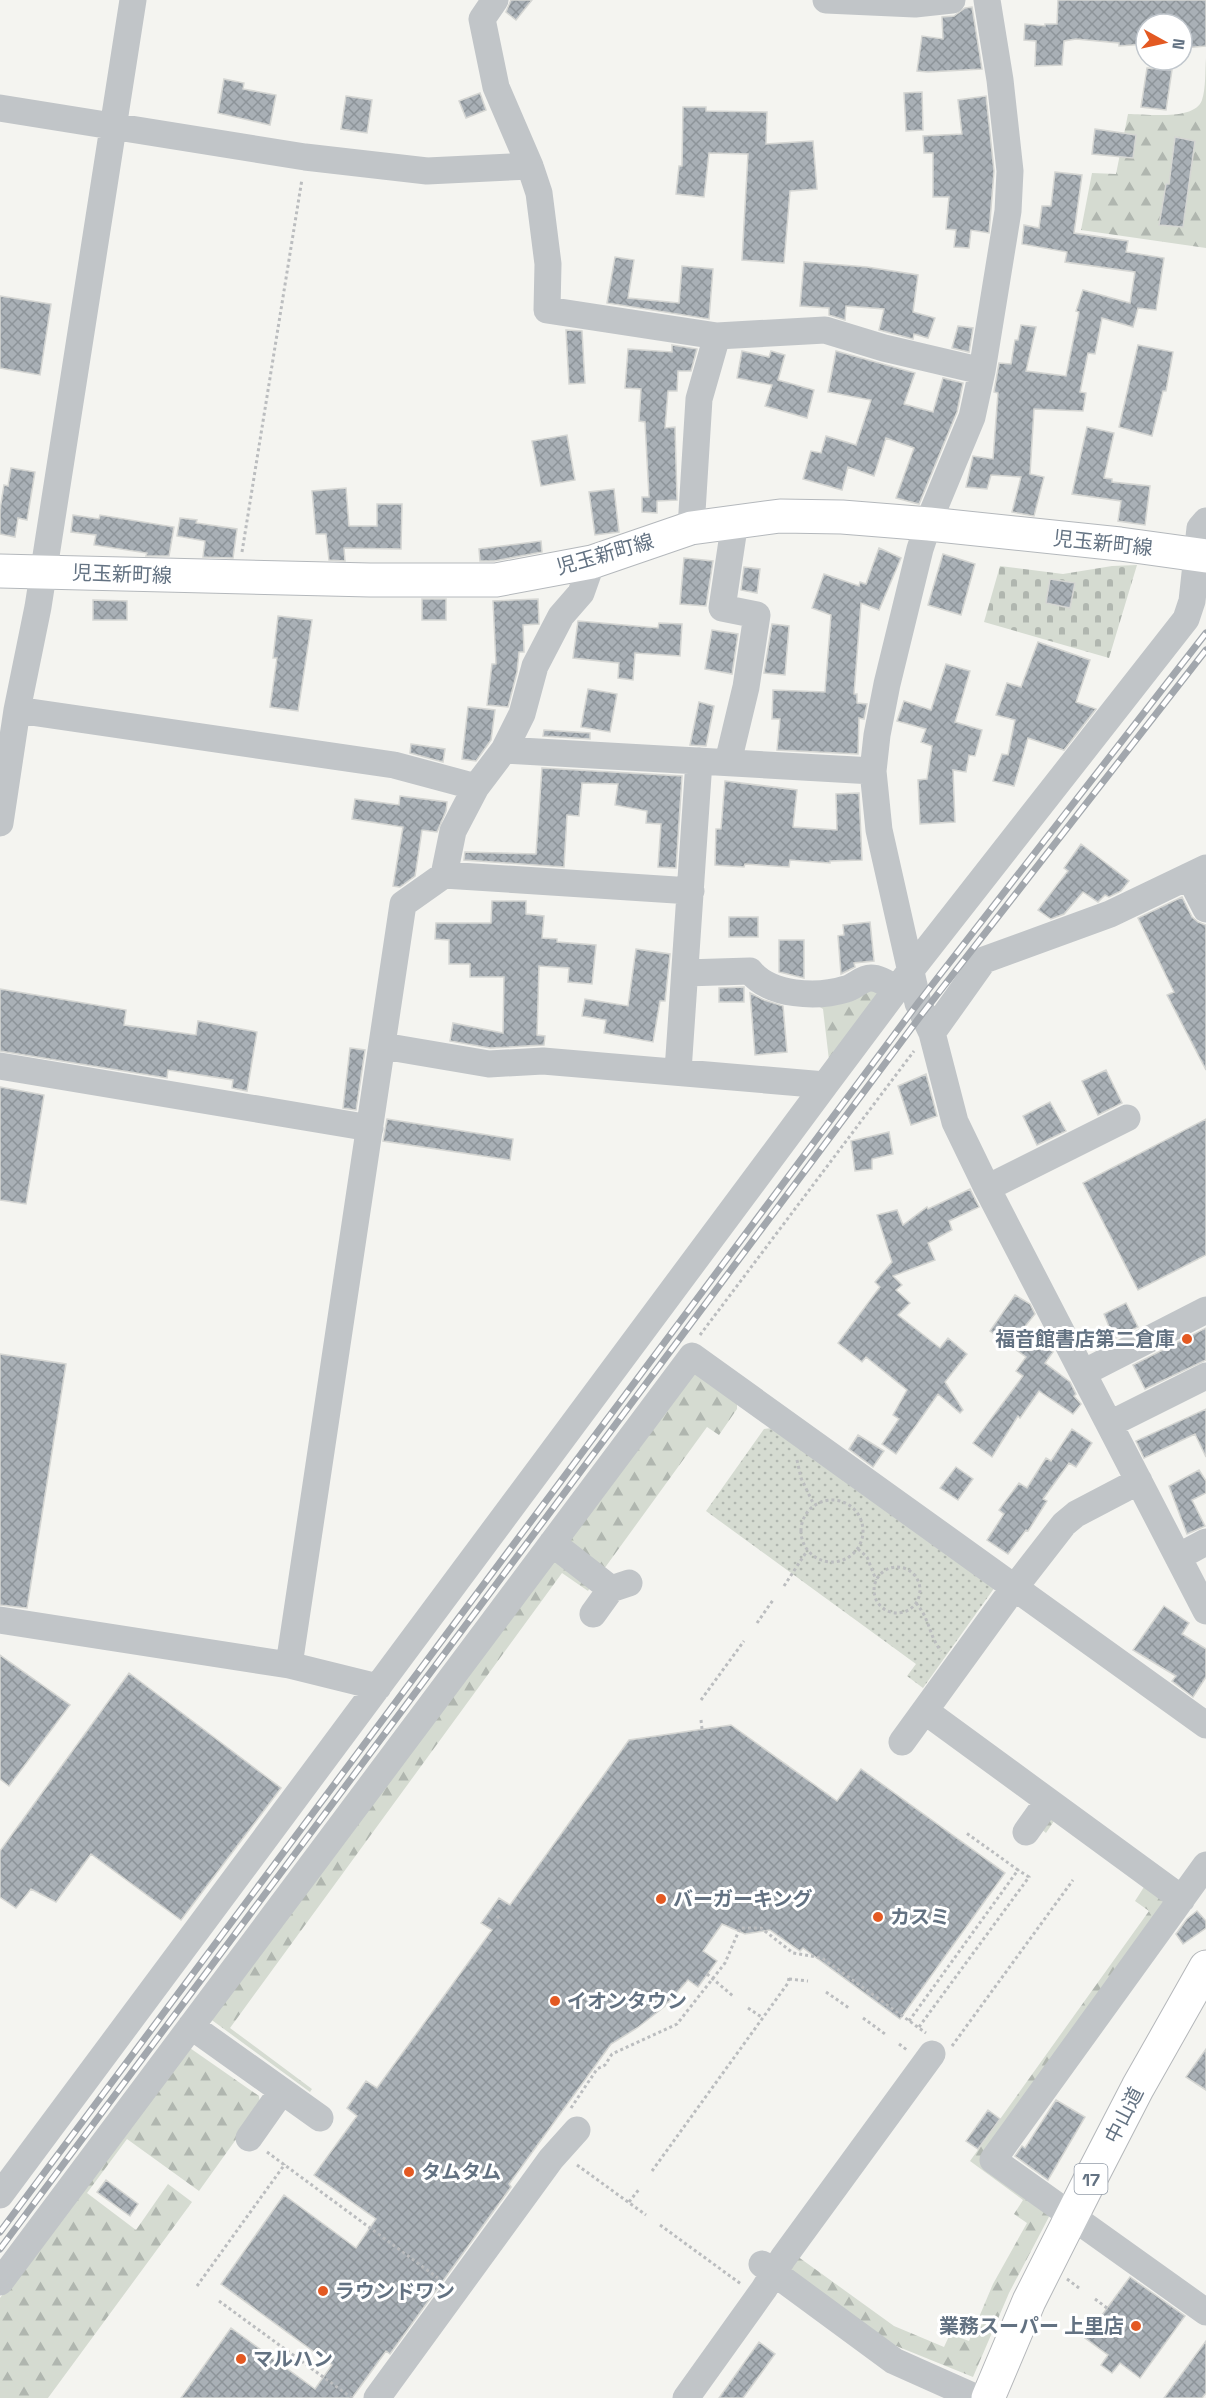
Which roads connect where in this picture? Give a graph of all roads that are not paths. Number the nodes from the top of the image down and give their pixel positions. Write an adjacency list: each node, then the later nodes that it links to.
1 (133, 0): 7 (street)
2 (495, 0): 8 (street)
3 (826, 0): 4 (street)
4 (952, 0)
5 (987, 0): 10 (street)
6 (0, 108): 7 (street)
7 (114, 125): 8 (street); 18 (street)
8 (530, 166): 9 (street)
9 (717, 336): 10 (street); 14 (street)
10 (982, 371): 13 (street)
11 (735, 521): 13 (main road, 児玉新町線); 14 (main road, 児玉新町線); 22 (street)
12 (1206, 521): 15 (street)
13 (929, 524): 15 (main road, 児玉新町線); 23 (street)
14 (691, 528): 16 (main road, 児玉新町線)
15 (1201, 555): 31 (street)
16 (592, 562): 18 (main road, 児玉新町線); 20 (street)
17 (0, 571): 18 (main road, 児玉新町線)
18 (43, 572): 19 (street)
19 (17, 710): 24 (street); 25 (street)
20 (504, 750): 21 (street); 24 (street)
21 (699, 761): 22 (street); 28 (street)
22 (728, 762): 23 (street)
23 (873, 771): 31 (street)
24 (476, 787): 27 (street)
25 (0, 823)
26 (1198, 872): 29 (street); 32 (street)
27 (444, 875): 28 (street); 33 (street)
28 (691, 891): 30 (street)
29 (1206, 909)
30 (685, 973): 31 (street); 35 (street)
31 (904, 979): 32 (street); 36 (street)
32 (932, 1033): 39 (street)
33 (383, 1046): 35 (street); 38 (street)
34 (0, 1066): 38 (street)
35 (678, 1071): 36 (street)
36 (825, 1085): 53 (street)
37 (1126, 1118): 39 (street)
38 (370, 1128): 52 (street)
39 (987, 1188): 41 (street)
40 (1206, 1310): 41 (street)
41 (1083, 1373): 43 (street)
42 (1206, 1376): 43 (street)
43 (1110, 1424): 44 (street)
44 (1139, 1480): 47 (street); 48 (street)
45 (1206, 1542): 47 (street)
46 (552, 1544): 48 (street); 50 (street); 62 (street)
47 (1178, 1557): 49 (street)
48 (1015, 1589): 54 (street); 55 (street)
49 (1206, 1611)
50 (593, 1614)
51 (0, 1620): 52 (street)
52 (289, 1665): 53 (street)
53 (378, 1687): 68 (street)
54 (925, 1711): 56 (street); 57 (street)
55 (1206, 1725)
56 (902, 1742)
57 (1048, 1801): 58 (street); 60 (street)
58 (1026, 1832)
59 (1206, 1865): 60 (street)
60 (1182, 1899): 69 (street)
61 (1206, 1967): 69 (main road, 中山道 / 17)
62 (191, 2026): 64 (street); 71 (street)
63 (923, 2048): 70 (street)
64 (282, 2091): 65 (street); 67 (street)
65 (320, 2118)
66 (573, 2121): 73 (street)
67 (249, 2138)
68 (0, 2195)
69 (1072, 2217): 72 (street); 76 (main road, 中山道 / 17)
70 (761, 2274): 74 (street); 75 (street)
71 (0, 2282)
72 (1206, 2312)
73 (377, 2398)
74 (686, 2398)
75 (977, 2398)
76 (988, 2398)

